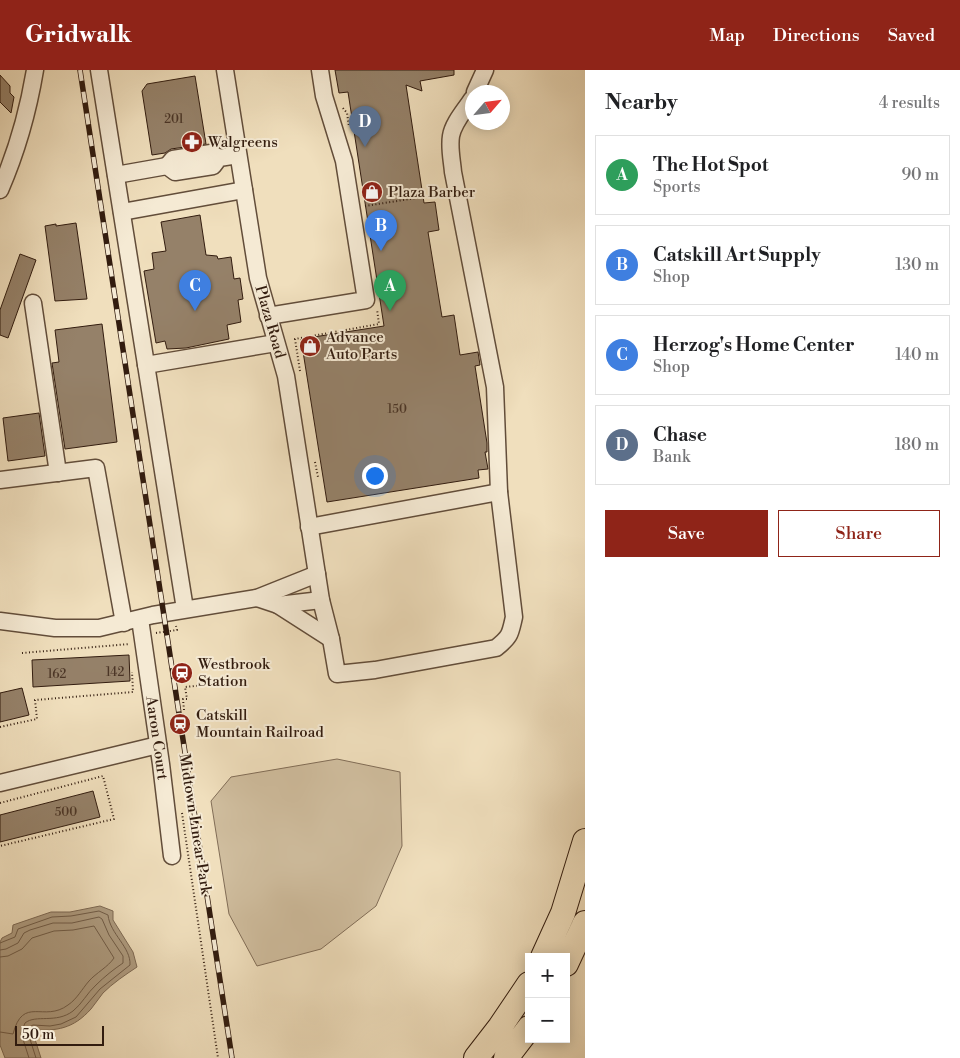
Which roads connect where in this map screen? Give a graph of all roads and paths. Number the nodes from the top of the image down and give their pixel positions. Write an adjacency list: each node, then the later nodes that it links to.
1 (35, 70): 12 (street)
2 (99, 70): 11 (street)
3 (225, 70): 10 (street, Plaza Road)
4 (320, 70): 19 (street)
5 (485, 70): 6 (street)
6 (478, 85)
7 (342, 106): 9 (path)
8 (465, 110): 14 (street)
9 (350, 132)
10 (238, 155): 11 (street); 13 (street, Plaza Road)
11 (116, 175): 16 (street)
12 (0, 190)
13 (244, 190): 16 (street); 19 (street, Plaza Road)
14 (457, 191): 15 (path); 27 (street)
15 (361, 206)
16 (122, 212): 21 (street)
17 (33, 303): 24 (street)
18 (376, 304): 22 (path)
19 (268, 316): 20 (street, Plaza Road)
20 (276, 343): 21 (street); 28 (street, Plaza Road)
21 (146, 364): 33 (street)
22 (301, 377)
23 (315, 462): 25 (path)
24 (58, 472): 26 (street); 34 (street, Aaron Court)
25 (318, 477)
26 (0, 480)
27 (499, 492): 28 (street); 37 (street, Plaza Road)
28 (310, 527): 29 (street, Plaza Road)
29 (317, 574): 30 (street); 31 (street, Plaza Road)
30 (257, 598): 32 (street); 33 (street)
31 (321, 600): 32 (street); 37 (street, Plaza Road)
32 (278, 605): 37 (street)
33 (180, 610): 34 (street); 36 (path)
34 (132, 621): 35 (street); 44 (street, Aaron Court)
35 (0, 622)
36 (155, 634)
37 (331, 639)
38 (131, 644): 39 (path)
39 (22, 653)
40 (132, 672): 43 (path)
41 (205, 685): 42 (path)
42 (184, 710)
43 (0, 727)
44 (158, 745): 45 (street); 50 (street, Aaron Court)
45 (0, 783)
46 (0, 803): 49 (path)
47 (182, 811): 56 (path, Midtown Linear Park)
48 (585, 841): 52 (highway)
49 (0, 846)
50 (172, 856)
51 (585, 923): 53 (highway)
52 (546, 953)
53 (570, 955)
54 (525, 990): 57 (highway)
55 (525, 1033): 58 (highway)
56 (218, 1058)
57 (476, 1058)
58 (506, 1058)

